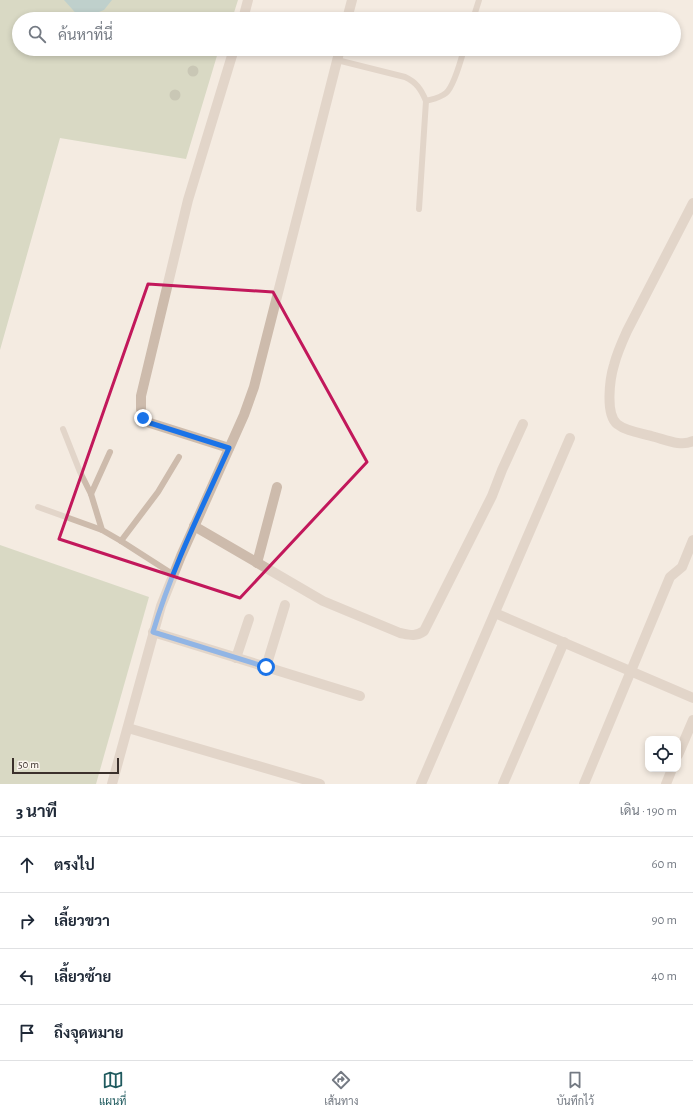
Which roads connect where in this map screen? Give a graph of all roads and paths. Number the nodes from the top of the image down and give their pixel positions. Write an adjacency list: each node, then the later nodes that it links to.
1 (248, 0): 4 (street)
2 (352, 0): 5 (street)
3 (479, 0): 6 (lane)
4 (245, 12)
5 (349, 12)
6 (476, 12)
7 (232, 56): 18 (street)
8 (338, 56): 10 (street)
9 (462, 56): 11 (lane)
10 (337, 60): 11 (lane); 18 (street)
11 (426, 101): 13 (lane)
12 (693, 203): 17 (street)
13 (420, 209)
14 (523, 424): 28 (street)
15 (63, 430): 22 (lane)
16 (570, 438): 31 (street)
17 (693, 441)
18 (229, 448): 24 (street)
19 (110, 452): 22 (lane)
20 (179, 457): 27 (lane)
21 (277, 487): 28 (street)
22 (92, 494): 25 (lane)
23 (38, 507): 25 (lane)
24 (194, 526): 28 (street); 29 (street)
25 (102, 530): 27 (lane)
26 (693, 540): 37 (street)
27 (122, 541): 29 (lane)
28 (257, 563)
29 (174, 575): 33 (street)
30 (285, 606): 36 (street)
31 (495, 613): 34 (street); 46 (street)
32 (249, 619): 35 (street)
33 (153, 632): 35 (street); 41 (street)
34 (564, 642): 37 (street); 47 (street)
35 (236, 658): 36 (street)
36 (266, 667): 38 (street)
37 (631, 671): 39 (street); 48 (street)
38 (360, 696)
39 (693, 698)
40 (693, 720): 42 (street)
41 (128, 728): 44 (street); 45 (street)
42 (681, 748)
43 (671, 772): 49 (street)
44 (112, 784)
45 (320, 784)
46 (421, 784)
47 (503, 784)
48 (584, 784)
49 (666, 784)

